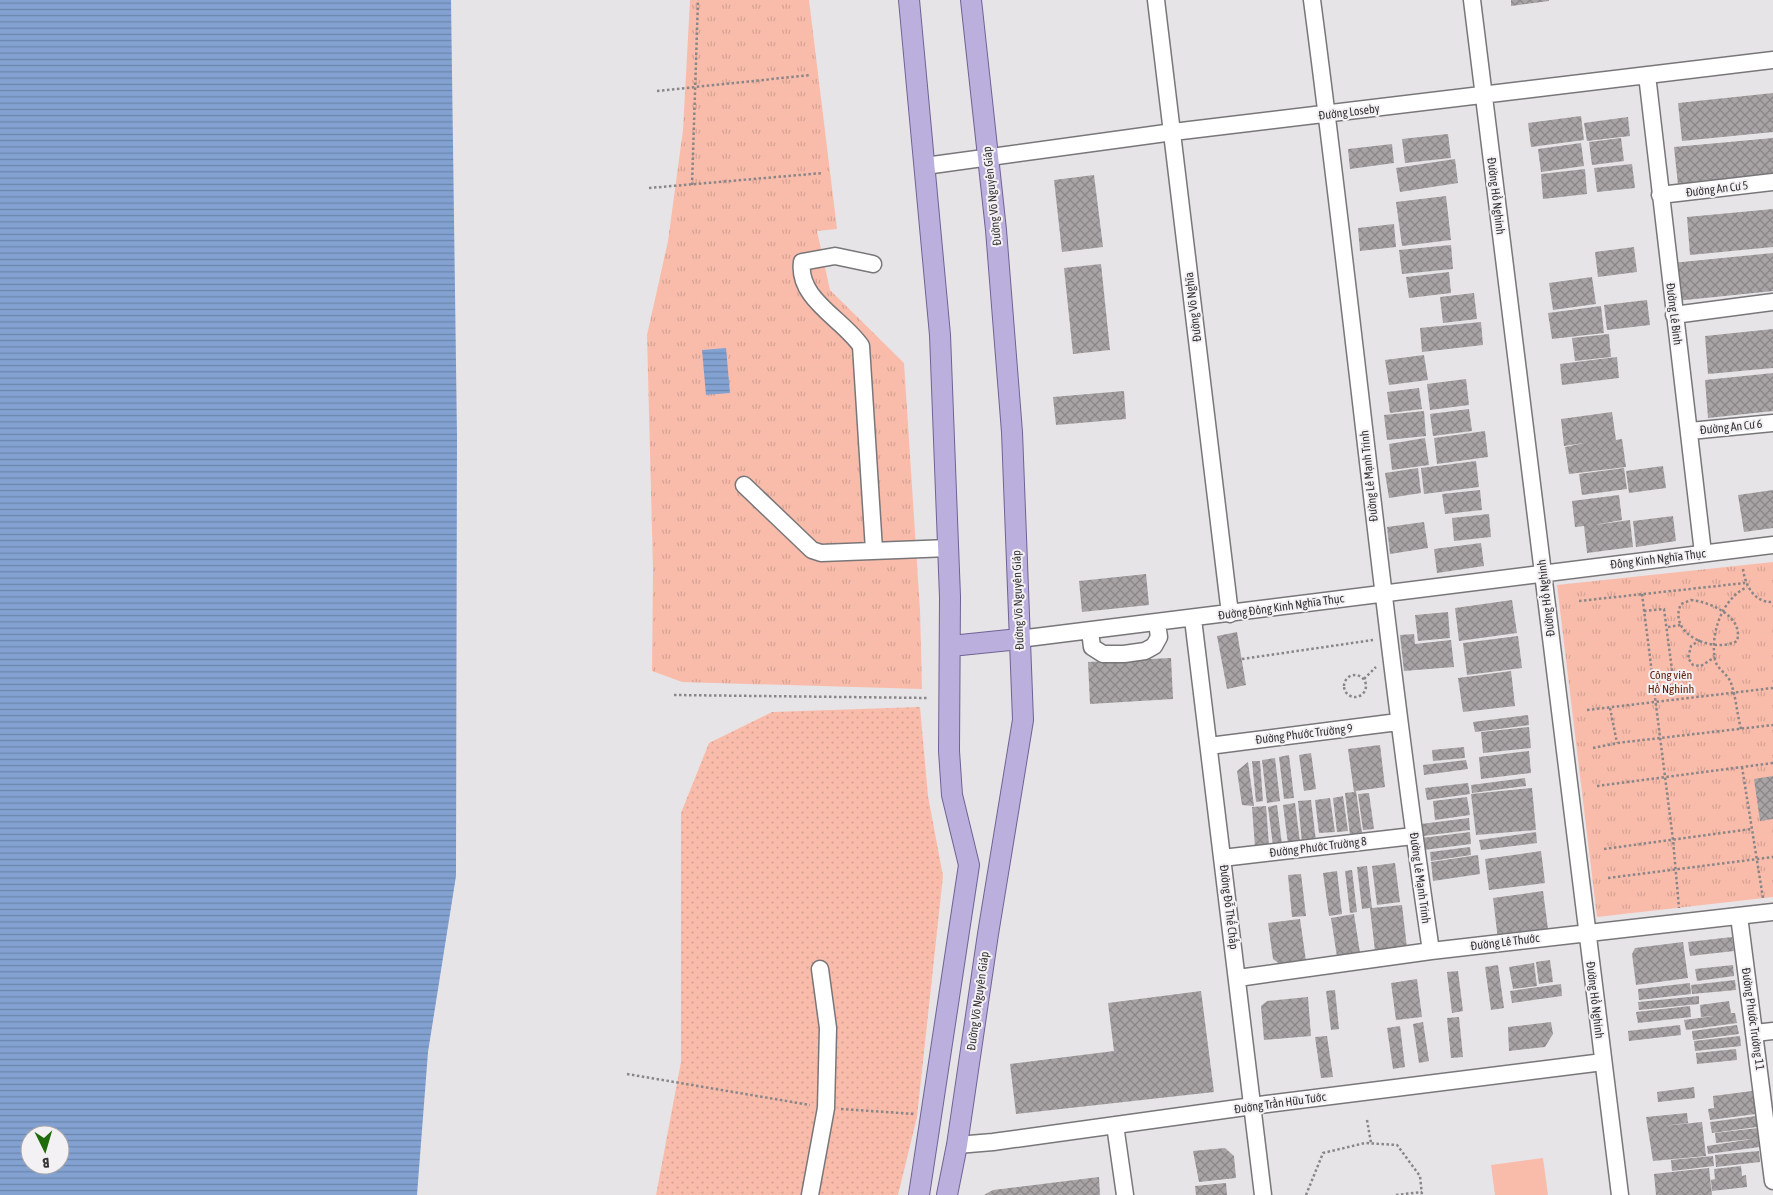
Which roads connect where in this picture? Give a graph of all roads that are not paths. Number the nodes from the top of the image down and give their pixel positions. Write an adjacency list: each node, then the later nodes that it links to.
1 (909, 0): 12 (main road)
2 (971, 0): 11 (main road, Đường Võ Nguyên Giáp)
3 (1156, 0): 10 (street, Đường Võ Nghĩa)
4 (1312, 0): 9 (street, Đường Lê Mạnh Trinh)
5 (1472, 0): 8 (street, Đường Hồ Nghinh)
6 (1773, 60): 7 (street, Đường Loseby)
7 (1647, 75): 8 (street, Đường Loseby); 14 (street, Đường Lê Binh)
8 (1483, 96): 9 (street, Đường Loseby); 25 (street, Đường Hồ Nghinh)
9 (1328, 115): 10 (street, Đường Loseby); 26 (street, Đường Lê Mạnh Trinh)
10 (1172, 132): 11 (street, Đường Loseby); 27 (street, Đường Võ Nghĩa)
11 (988, 158): 12 (street, Đường Loseby); 31 (main road, Đường Võ Nguyên Giáp)
12 (925, 166): 22 (main road)
13 (1773, 182): 14 (street, Đường An Cư 5)
14 (1660, 195): 17 (street, Đường Lê Binh)
15 (873, 264): 23 (street)
16 (1773, 302): 17 (street)
17 (1674, 315): 19 (street, Đường Lê Binh)
18 (1773, 423): 19 (street, Đường An Cư 6)
19 (1690, 431): 24 (street, Đường Lê Binh)
20 (744, 485): 23 (street)
21 (1773, 545): 24 (street, Đông Kinh Nghĩa Thục)
22 (949, 548): 23 (street); 32 (main road)
23 (874, 550)
24 (1703, 554): 25 (street, Đông Kinh Nghĩa Thục)
25 (1543, 574): 26 (street, Đường Đông Kinh Nghĩa Thục); 39 (street, Đường Hồ Nghinh)
26 (1382, 593): 27 (street, Đường Đông Kinh Nghĩa Thục); 33 (street, Đường Lê Mạnh Trinh)
27 (1230, 614): 28 (street, Đường Đông Kinh Nghĩa Thục)
28 (1193, 619): 29 (street, Đường Đông Kinh Nghĩa Thục); 34 (street, Đường Đỗ Thế Chấp)
29 (1157, 623): 30 (street, Đường Đông Kinh Nghĩa Thục); 30 (street)
30 (1090, 631): 31 (street, Đường Đông Kinh Nghĩa Thục)
31 (1019, 640): 32 (main road); 50 (main road, Đường Võ Nguyên Giáp)
32 (951, 646): 48 (main road)
33 (1398, 722): 34 (street, Đường Phước Trường 9); 35 (street, Đường Lê Mạnh Trinh)
34 (1210, 746): 36 (street, Đường Đỗ Thế Chấp)
35 (1413, 836): 36 (street, Đường Phước Trường 8); 40 (street, Đường Lê Mạnh Trinh)
36 (1222, 858): 42 (street, Đường Đỗ Thế Chấp)
37 (1768, 907): 38 (street, Đường Lê Thước)
38 (1739, 916): 39 (street, Đường Lê Thước); 44 (street, Đường Phước Trường 11)
39 (1586, 932): 40 (street, Đường Lê Thước); 45 (street, Đường Hồ Nghinh)
40 (1430, 951): 42 (street, Đường Lê Thước)
41 (820, 969): 52 (street)
42 (1238, 978): 46 (street, Đường Đỗ Thế Chấp)
43 (1773, 1031): 44 (street)
44 (1755, 1033): 49 (street, Đường Phước Trường 11)
45 (1603, 1062): 46 (street, Đường Trần Hữu Tước); 57 (street, Đường Hồ Nghinh)
46 (1252, 1106): 47 (street, Đường Trần Hữu Tước); 56 (street, Đường Đỗ Thế Chấp)
47 (1115, 1125): 50 (street, Đường Trần Hữu Tước); 55 (street)
48 (928, 1141): 50 (main road); 53 (main road)
49 (1771, 1144): 51 (street, Đường Phước Trường 11)
50 (957, 1145): 54 (main road, Đường Võ Nguyên Giáp)
51 (1773, 1181)
52 (810, 1195)
53 (919, 1195)
54 (947, 1195)
55 (1125, 1195)
56 (1263, 1195)
57 (1620, 1195)

